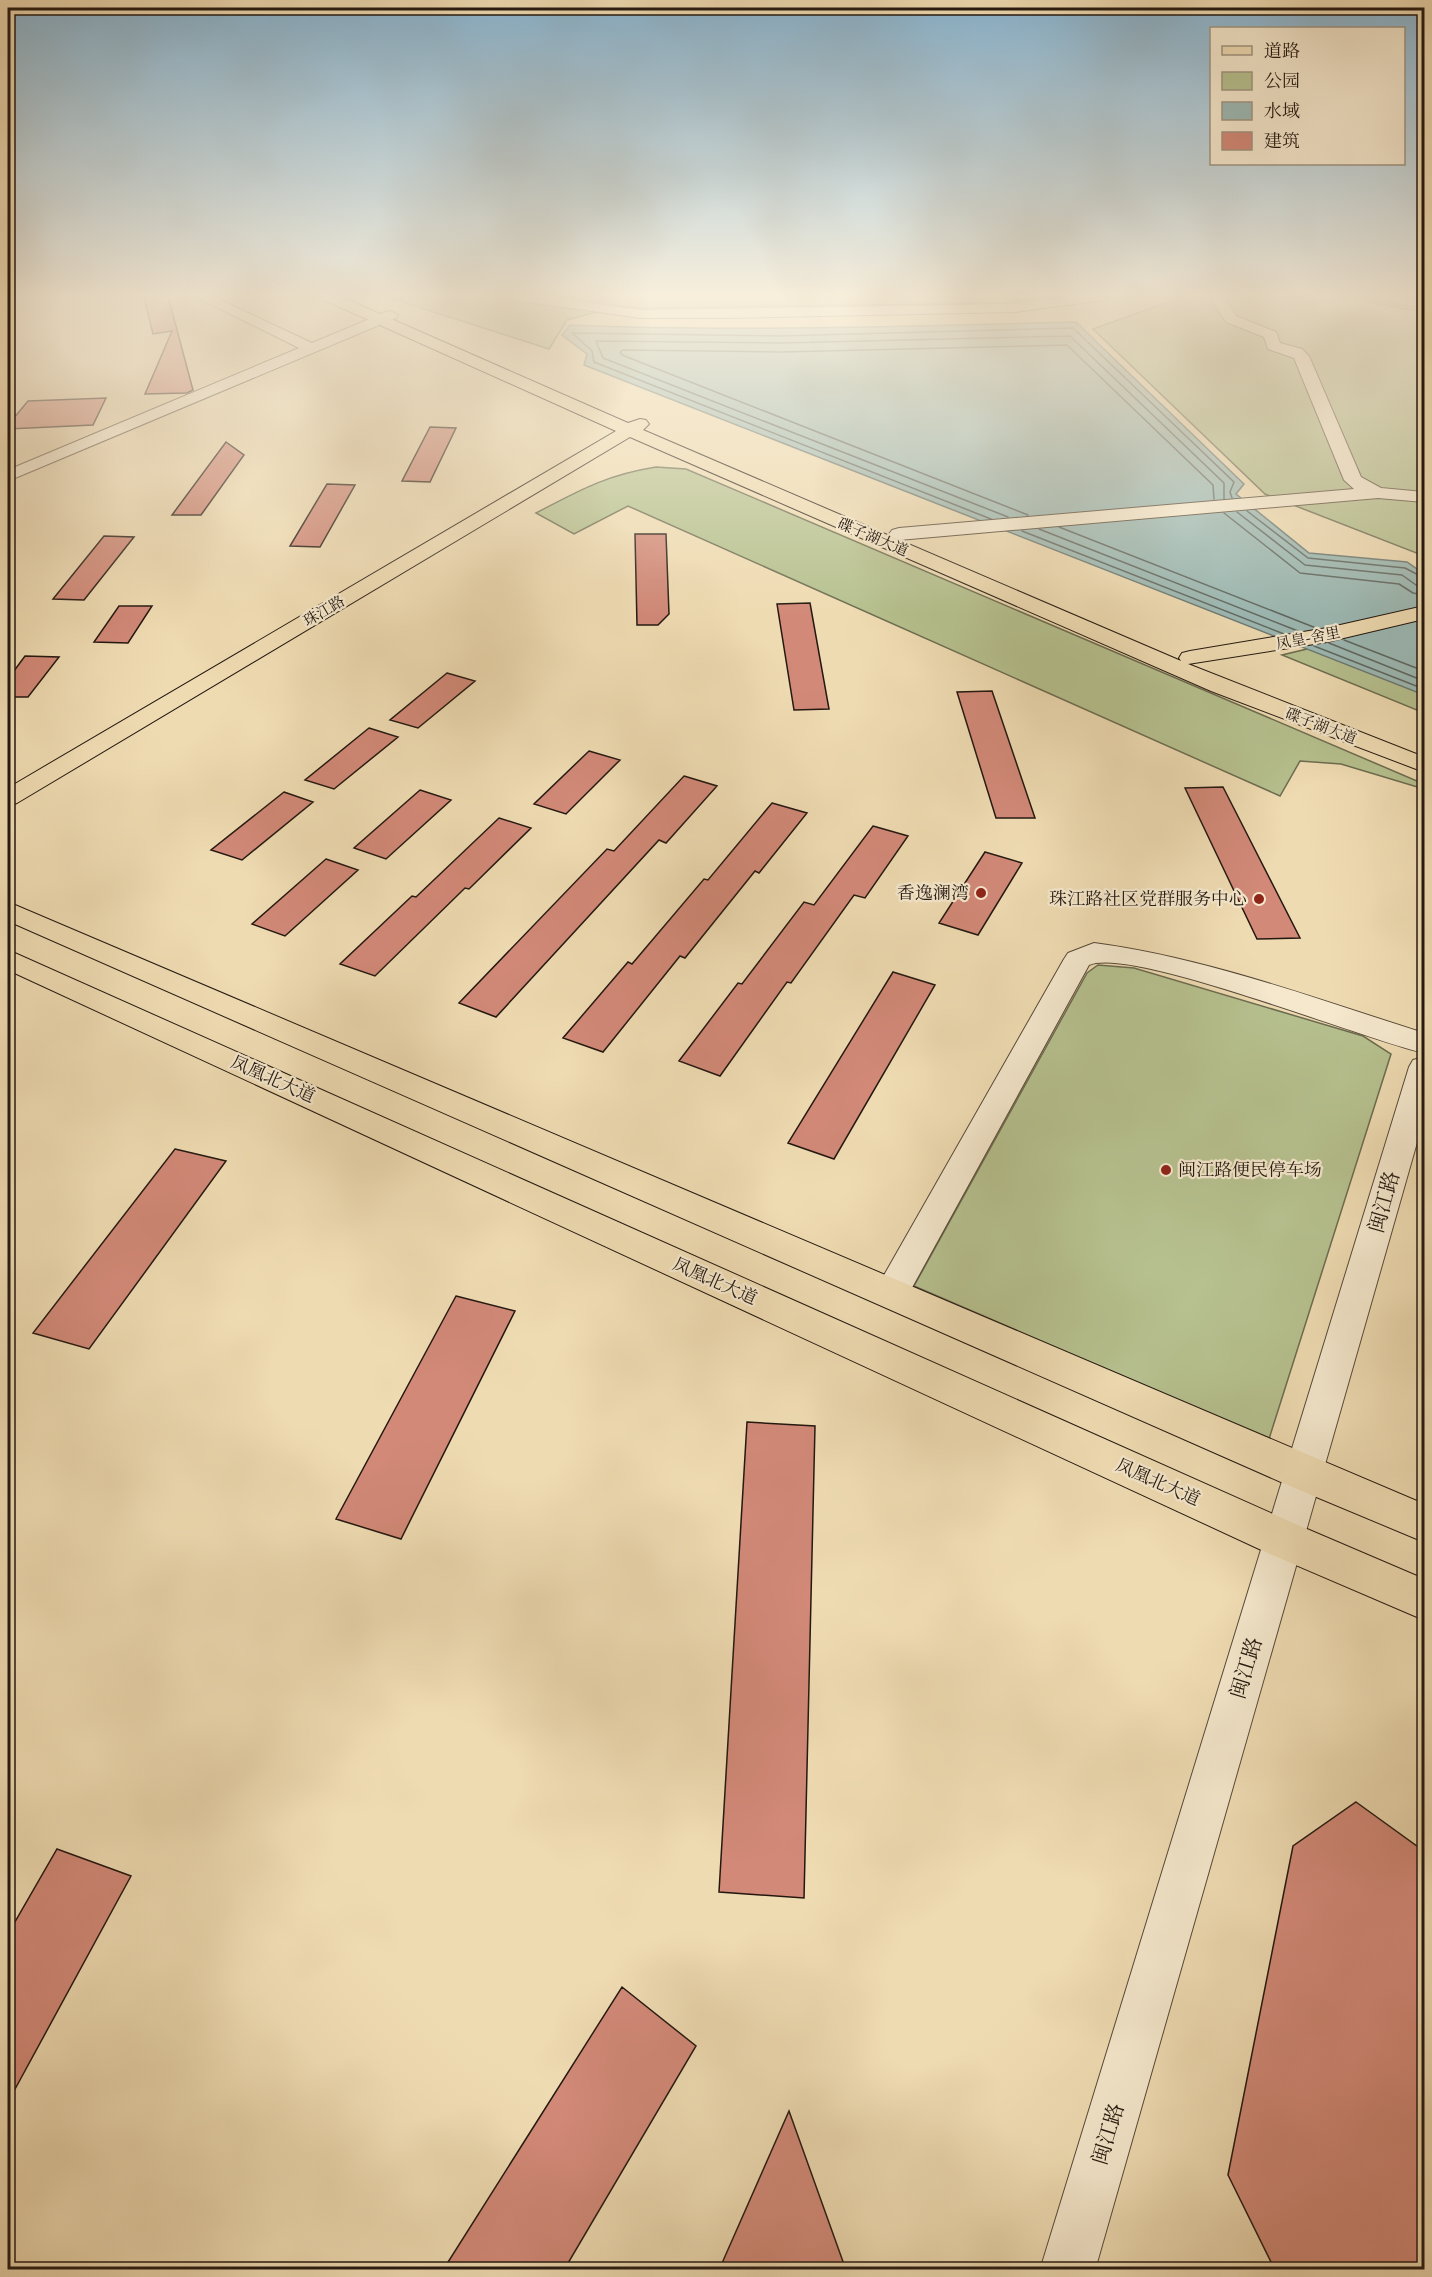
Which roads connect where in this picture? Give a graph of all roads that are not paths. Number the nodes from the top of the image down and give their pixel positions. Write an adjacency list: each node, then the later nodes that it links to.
1 (183, 402): 5 (street)
2 (578, 402): 4 (main road, 碟子湖大道)
3 (1320, 402): 6 (street)
4 (634, 427): 8 (main road, 碟子湖大道); 12 (main road, 碟子湖大道); 13 (main road, 珠江路)
5 (8, 476)
6 (1376, 493): 7 (street); 8 (street)
7 (1425, 497)
8 (899, 534): 10 (main road, 碟子湖大道)
9 (1425, 612): 10 (main road, 凤皇-舍里)
10 (1190, 658): 11 (main road, 碟子湖大道)
11 (1425, 749)
12 (1425, 765)
13 (8, 798)
14 (8, 911): 18 (main road)
15 (8, 958): 21 (main road, 凤凰北大道)
16 (1425, 1043): 18 (street)
17 (1425, 1067): 19 (street, 闽江路)
18 (891, 1294): 19 (main road)
19 (1304, 1473): 20 (main road); 21 (street, 闽江路)
20 (1425, 1523)
21 (1285, 1540): 22 (main road, 凤凰北大道); 23 (street, 闽江路)
22 (1425, 1600)
23 (1067, 2270)

